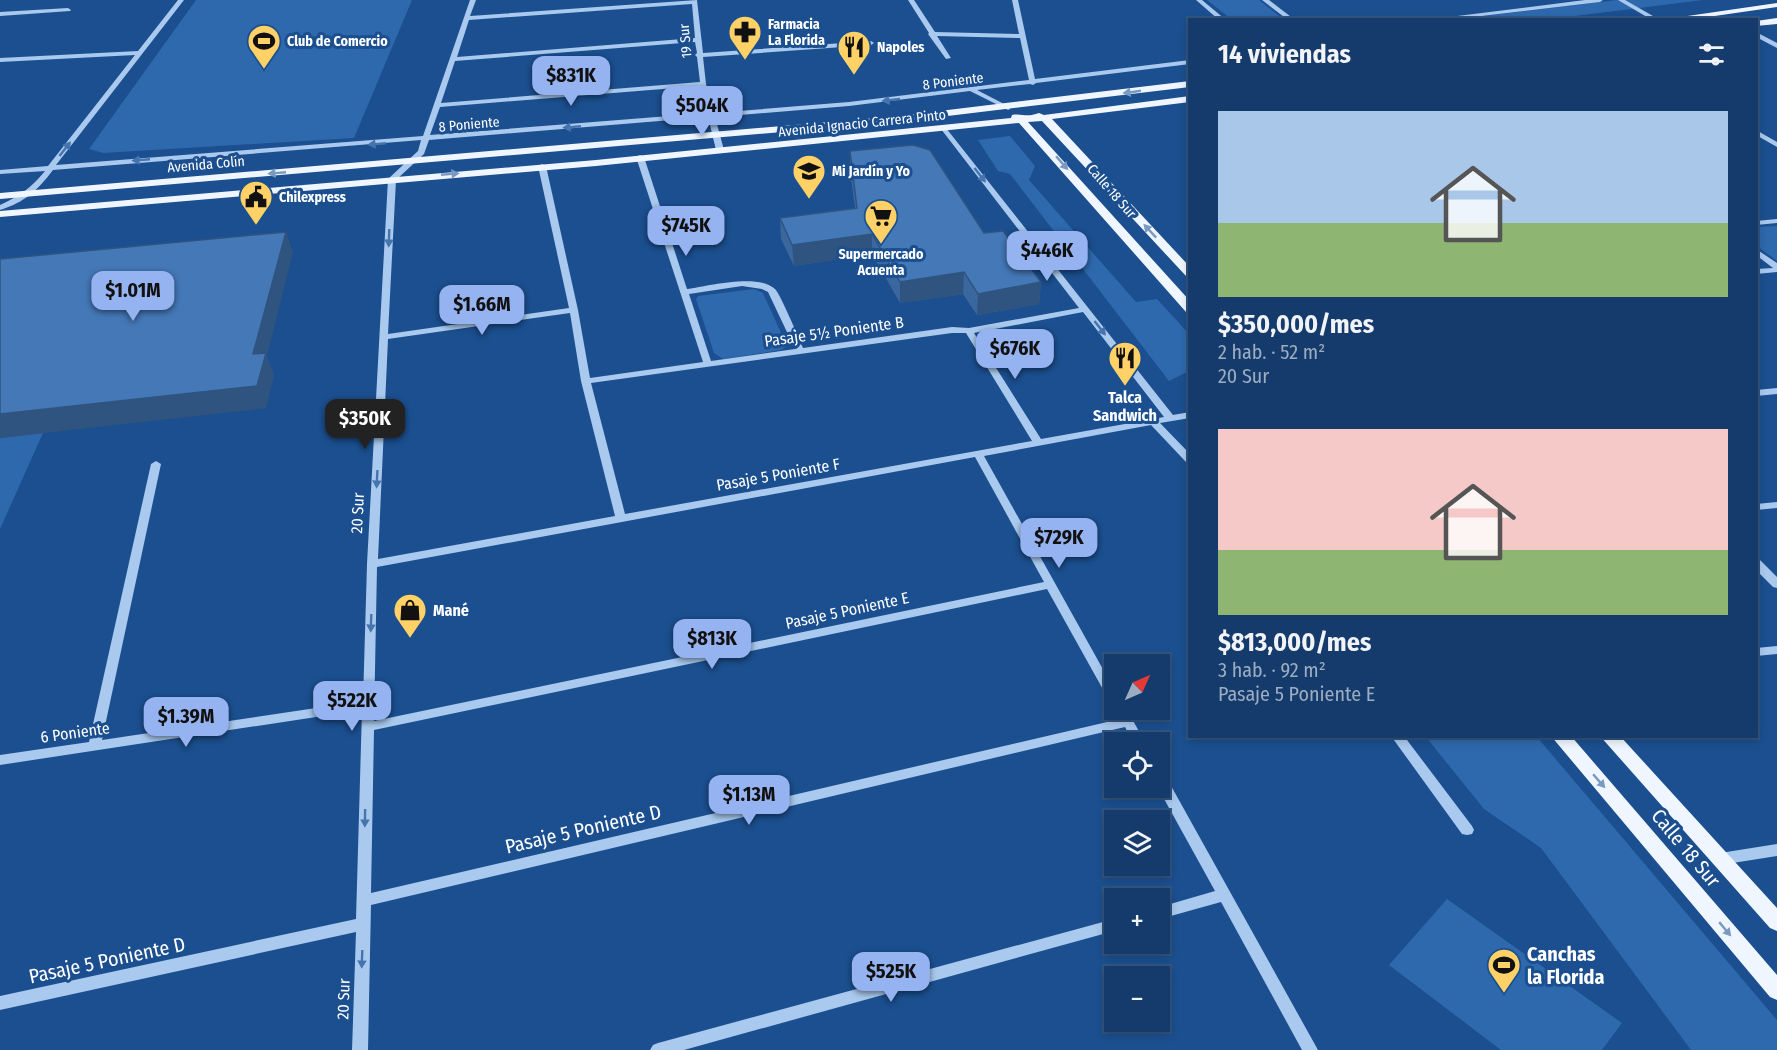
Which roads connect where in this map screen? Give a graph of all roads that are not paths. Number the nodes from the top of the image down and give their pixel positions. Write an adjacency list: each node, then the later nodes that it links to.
1 (181, 0): 27 (street)
2 (473, 0): 13 (street)
3 (911, 0): 21 (street)
4 (1014, 0): 23 (street)
5 (1199, 0): 14 (street)
6 (1265, 0): 15 (street)
7 (1600, 0): 16 (street)
8 (1621, 0): 17 (street)
9 (694, 1): 13 (street); 24 (street, 19 Sur)
10 (1777, 4): 18 (main road)
11 (68, 10): 12 (street)
12 (0, 14)
13 (466, 18): 30 (street)
14 (1222, 18)
15 (1289, 18)
16 (1445, 18)
17 (1653, 18)
18 (1678, 18)
19 (1777, 21): 20 (main road)
20 (1758, 24)
21 (931, 34): 23 (street); 29 (street)
22 (1758, 35): 26 (street)
23 (1024, 36): 33 (street)
24 (697, 40): 28 (street, 19 Sur); 30 (street)
25 (871, 43): 28 (street)
26 (1777, 46)
27 (140, 53): 31 (street); 53 (street, one-way to 27)
28 (698, 55): 34 (street, 19 Sur)
29 (948, 57)
30 (453, 58): 38 (street)
31 (0, 60)
32 (1188, 62): 33 (street, 8 Poniente)
33 (1033, 82): 36 (street, 8 Poniente)
34 (703, 84): 38 (street); 41 (street, 19 Sur)
35 (1188, 84): 39 (main road, Avenida Ignacio Carrera Pinto, one-way to 39)
36 (971, 90): 39 (street); 41 (street, 8 Poniente, one-way to 41)
37 (1188, 99): 42 (main road, Avenida Ignacio Carrera Pinto)
38 (437, 105): 47 (street)
39 (1008, 108): 40 (main road, Avenida Ignacio Carrera Pinto); 42 (main road)
40 (996, 109): 43 (main road, Calle 18 Sur); 46 (main road, Avenida Ignacio Carrera Pinto)
41 (709, 116): 46 (street, 19 Sur); 47 (street, 8 Poniente, one-way to 47)
42 (1045, 118): 43 (main road, Avenida Ignacio Carrera Pinto); 64 (main road, Calle 18 Sur, one-way to 42)
43 (1022, 120): 44 (main road, Avenida Ignacio Carrera Pinto); 67 (main road, Calle 18 Sur, one-way to 67)
44 (944, 129): 49 (main road, Avenida Ignacio Carrera Pinto); 69 (street, one-way to 69)
45 (1758, 133): 48 (street)
46 (715, 135): 49 (street, 19 Sur); 51 (main road, Avenida Ignacio Carrera Pinto)
47 (425, 140): 51 (street); 53 (street, 8 Poniente, one-way to 53)
48 (1776, 144)
49 (720, 150): 50 (main road, Avenida Ignacio Carrera Pinto)
50 (640, 157): 52 (main road, Avenida Ignacio Carrera Pinto); 66 (street)
51 (414, 161): 55 (street); 56 (main road, Avenida Colín, one-way to 56)
52 (542, 166): 55 (main road, Avenida Ignacio Carrera Pinto, one-way to 52); 68 (street)
53 (51, 168): 54 (street, 8 Poniente); 56 (street)
54 (0, 172)
55 (392, 179): 59 (main road, Avenida Colín); 71 (street, 20 Sur, one-way to 71)
56 (28, 194): 57 (main road, Avenida Colín); 58 (street)
57 (0, 196)
58 (0, 208)
59 (0, 214)
60 (1777, 221): 61 (street)
61 (1758, 223)
62 (1758, 253): 63 (street)
63 (1777, 268): 65 (street)
64 (1188, 272)
65 (1758, 272)
66 (683, 291): 72 (street); 73 (street)
67 (1188, 307)
68 (574, 309): 71 (street); 74 (street)
69 (1085, 309): 70 (street, Pasaje 5½ Poniente B); 78 (street, one-way to 78)
70 (969, 331): 72 (street, Pasaje 5½ Poniente B); 80 (street)
71 (385, 337): 87 (street, 20 Sur, one-way to 87)
72 (798, 350): 73 (street, Pasaje 5½ Poniente B)
73 (708, 364): 74 (street, Pasaje 5½ Poniente B)
74 (586, 381): 86 (street)
75 (1777, 391): 76 (street)
76 (1758, 393)
77 (1188, 415): 78 (street, Pasaje 5 Poniente F)
78 (1171, 418): 79 (street, Pasaje 5 Poniente F)
79 (1153, 422): 80 (street, Pasaje 5 Poniente F); 82 (street)
80 (1038, 443): 81 (street, Pasaje 5 Poniente F)
81 (978, 453): 86 (street, Pasaje 5 Poniente F); 89 (street)
82 (1188, 458)
83 (156, 464): 101 (street)
84 (1777, 505): 85 (street)
85 (1758, 507)
86 (621, 519): 87 (street, Pasaje 5 Poniente F)
87 (372, 564): 94 (street, 20 Sur, one-way to 94)
88 (1758, 565): 90 (street)
89 (1051, 584): 93 (street); 96 (street, Pasaje 5 Poniente E)
90 (1777, 584)
91 (1777, 650): 92 (street)
92 (1758, 652)
93 (1104, 681)
94 (368, 705): 96 (street, 20 Sur); 101 (street, 6 Poniente)
95 (1127, 722): 97 (street); 108 (street, Pasaje 5 Poniente D)
96 (367, 727): 108 (street, 20 Sur, one-way to 108)
97 (1133, 732)
98 (1398, 738): 104 (street)
99 (1562, 738): 113 (main road, Calle 18 Sur, one-way to 113)
100 (1611, 738): 106 (main road, Calle 18 Sur)
101 (94, 746): 102 (street, 6 Poniente)
102 (0, 760)
103 (1170, 797): 107 (street)
104 (1467, 830)
105 (1777, 850): 106 (street)
106 (1720, 859): 110 (main road, Calle 18 Sur)
107 (1224, 895): 109 (street); 117 (street)
108 (363, 901): 111 (street, 20 Sur)
109 (1170, 910)
110 (1777, 922)
111 (363, 924): 114 (street, Pasaje 5 Poniente D); 115 (street, 20 Sur, one-way to 115)
112 (1104, 928): 116 (street)
113 (1777, 990)
114 (0, 1003)
115 (360, 1050)
116 (658, 1050)
117 (1310, 1050)

